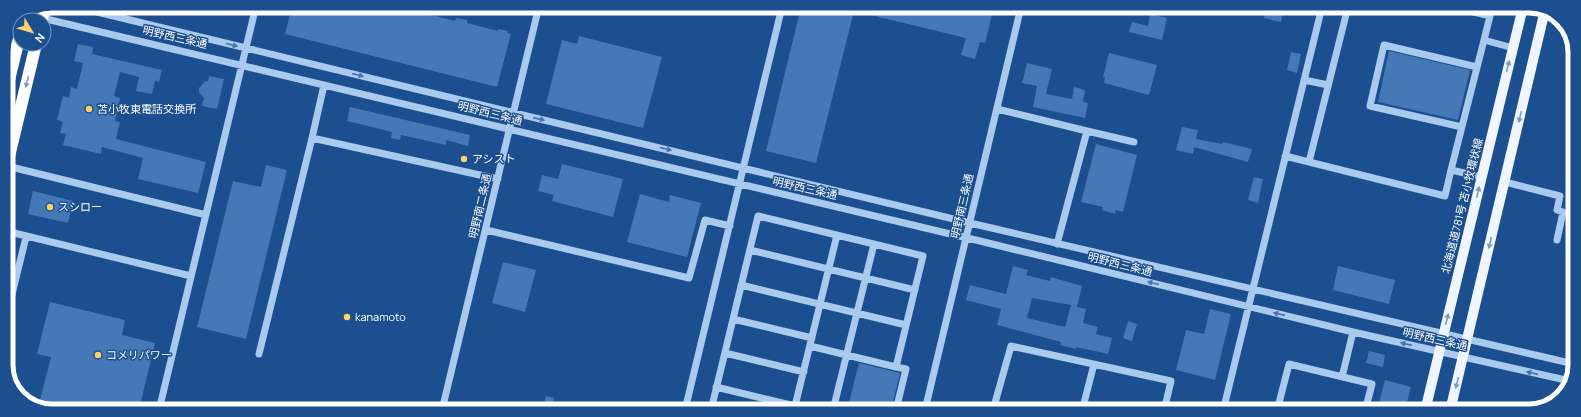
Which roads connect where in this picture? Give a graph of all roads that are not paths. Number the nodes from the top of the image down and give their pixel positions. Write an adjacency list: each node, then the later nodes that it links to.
1 (114, 13): 13 (street, 明野西三条通, one-way to 13)
2 (254, 13): 13 (street)
3 (537, 13): 22 (street, 明野南二条通)
4 (781, 13): 31 (street)
5 (1020, 13): 21 (street, 明野南三条通)
6 (1321, 13): 18 (street)
7 (1345, 13): 20 (street)
8 (1478, 13): 12 (street)
9 (1521, 13): 14 (main road, 北海道道781号 苫小牧環状線)
10 (1544, 16): 36 (main road, one-way to 36)
11 (52, 18): 16 (street, 明野西三条通)
12 (1484, 40): 14 (street); 17 (street)
13 (246, 48): 16 (street); 22 (street, 明野西三条通, one-way to 22)
14 (1513, 48): 34 (main road, 北海道道781号 苫小牧環状線, one-way to 14)
15 (34, 52): 26 (highway, one-way to 26)
16 (242, 65): 19 (street, 明野西三条通); 38 (street)
17 (1477, 67): 23 (street); 23 (street)
18 (1304, 80): 20 (street); 29 (street)
19 (324, 85): 24 (street, 明野西三条通); 27 (street)
20 (1328, 85): 30 (street)
21 (997, 109): 25 (street); 39 (street, 明野南三条通)
22 (514, 113): 24 (street, 明野南二条通); 31 (street, 明野西三条通, one-way to 31)
23 (1462, 127): 33 (street)
24 (510, 129): 35 (street, 明野南二条通); 37 (street, 明野西三条通)
25 (1087, 131): 28 (street); 48 (street)
26 (13, 138)
27 (312, 138): 35 (street); 69 (street)
28 (1134, 142)
29 (1285, 156): 30 (street); 55 (street)
30 (1309, 162): 33 (street)
31 (744, 168): 37 (street); 39 (street, 明野西三条通)
32 (13, 169): 38 (street)
33 (1451, 170): 34 (street)
34 (1482, 177): 63 (main road, 北海道道781号 苫小牧環状線, one-way to 34)
35 (498, 179): 41 (street, 明野南二条通)
36 (1505, 182): 46 (street); 65 (main road, one-way to 65)
37 (740, 184): 40 (street); 45 (street, 明野西三条通)
38 (206, 215): 51 (street)
39 (970, 223): 45 (street, 明野南三条通); 48 (street, 明野西三条通)
40 (730, 226): 41 (street); 81 (street)
41 (486, 230): 80 (street, 明野南二条通)
42 (13, 233): 44 (street)
43 (837, 235): 47 (street); 49 (street); 50 (street)
44 (26, 236): 51 (street); 56 (street)
45 (966, 238): 58 (street, 明野西三条通, one-way to 45); 87 (street, 明野南三条通)
46 (1556, 240)
47 (874, 244): 52 (street); 54 (street)
48 (1057, 244): 55 (street, 明野西三条通)
49 (750, 250): 50 (street); 53 (street)
50 (828, 269): 52 (street); 57 (street)
51 (191, 276): 79 (street)
52 (866, 278): 54 (street); 59 (street)
53 (741, 285): 57 (street); 60 (street)
54 (915, 290): 61 (street)
55 (1252, 290): 58 (street); 63 (street, 明野西三条通)
56 (13, 291)
57 (820, 304): 59 (street); 64 (street)
58 (1248, 307): 62 (street, 明野西三条通, one-way to 58); 91 (street)
59 (857, 313): 61 (street); 70 (street)
60 (733, 319): 64 (street); 68 (street)
61 (906, 324): 74 (street)
62 (1353, 332): 67 (street, 明野西三条通, one-way to 62); 76 (street)
63 (1444, 334): 65 (street, 明野西三条通); 67 (main road, 北海道道781号 苫小牧環状線)
64 (812, 338): 66 (street)
65 (1468, 340): 71 (main road); 72 (street, 明野西三条通)
66 (810, 346): 70 (street); 75 (street)
67 (1439, 352): 71 (street, 明野西三条通); 94 (main road, 北海道道781号 苫小牧環状線)
68 (725, 353): 75 (street); 78 (street)
69 (259, 354)
70 (847, 355): 74 (street); 85 (street)
71 (1464, 357): 77 (street, 明野西三条通, one-way to 71); 95 (main road, one-way to 95)
72 (1568, 363)
73 (1094, 364): 88 (street); 89 (street); 90 (street)
74 (896, 367): 86 (street)
75 (804, 372): 84 (street)
76 (1342, 377): 92 (street); 93 (street)
77 (1565, 380)
78 (716, 387): 82 (street); 83 (street)
79 (160, 404)
80 (443, 404)
81 (686, 404)
82 (712, 404)
83 (780, 404)
84 (796, 404)
85 (835, 404)
86 (897, 404)
87 (926, 404)
88 (995, 404)
89 (1084, 404)
90 (1166, 404)
91 (1225, 404)
92 (1279, 404)
93 (1367, 404)
94 (1427, 404)
95 (1454, 404)

